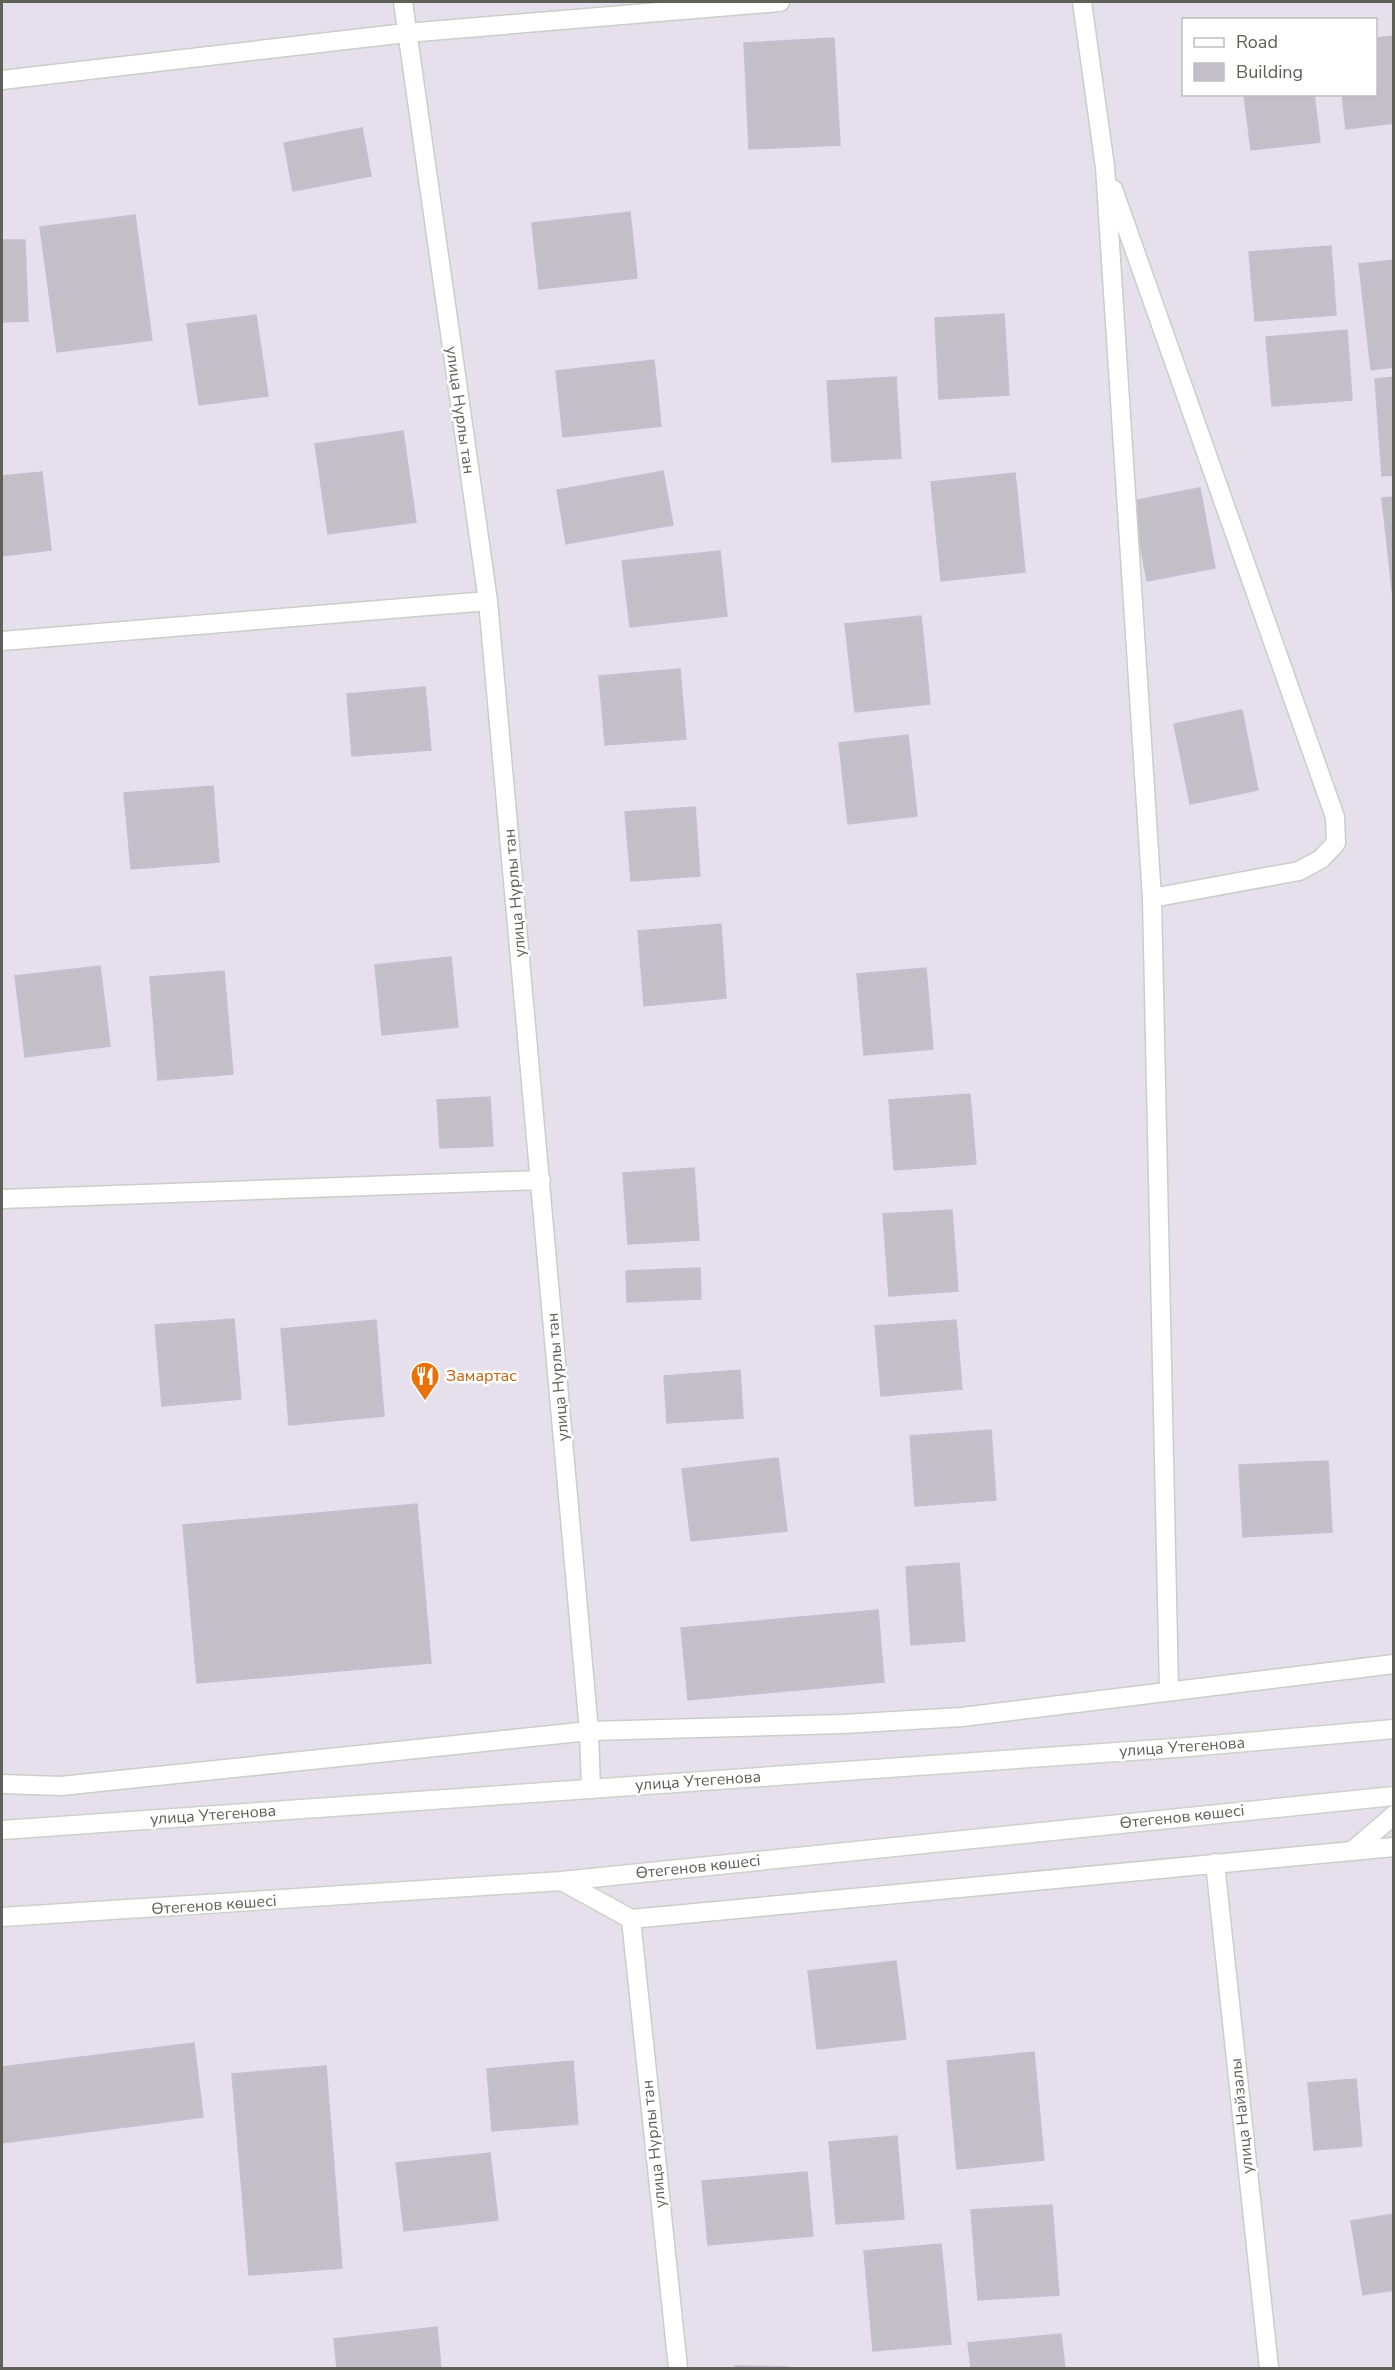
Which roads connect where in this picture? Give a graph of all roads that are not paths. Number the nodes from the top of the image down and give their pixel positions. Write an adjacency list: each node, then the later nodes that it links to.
1 (403, 2): 4 (street, улица Нурлы тан)
2 (780, 2): 4 (street)
3 (1082, 2): 6 (street)
4 (406, 33): 5 (street); 7 (street, улица Нурлы тан)
5 (2, 80)
6 (1105, 167): 9 (street); 9 (street)
7 (488, 601): 8 (street); 10 (street, улица Нурлы тан)
8 (2, 641)
9 (1152, 898): 13 (street)
10 (541, 1180): 11 (street); 15 (street, улица Нурлы тан)
11 (2, 1199)
12 (1394, 1664): 13 (street)
13 (1169, 1691): 15 (street)
14 (1394, 1729): 17 (street, улица Утегенова)
15 (589, 1731): 16 (street); 17 (street, улица Нурлы тан)
16 (2, 1784)
17 (591, 1789): 20 (street, улица Утегенова)
18 (1394, 1796): 24 (street, Өтегенов көшесі)
19 (1394, 1815): 22 (street)
20 (2, 1830)
21 (1394, 1847): 22 (street)
22 (1353, 1851): 23 (street)
23 (1215, 1863): 26 (street); 28 (street, улица Найзалы)
24 (562, 1881): 25 (street, Өтегенов көшесі); 26 (street)
25 (2, 1917)
26 (631, 1918): 27 (street, улица Нурлы тан)
27 (678, 2368)
28 (1269, 2368)

